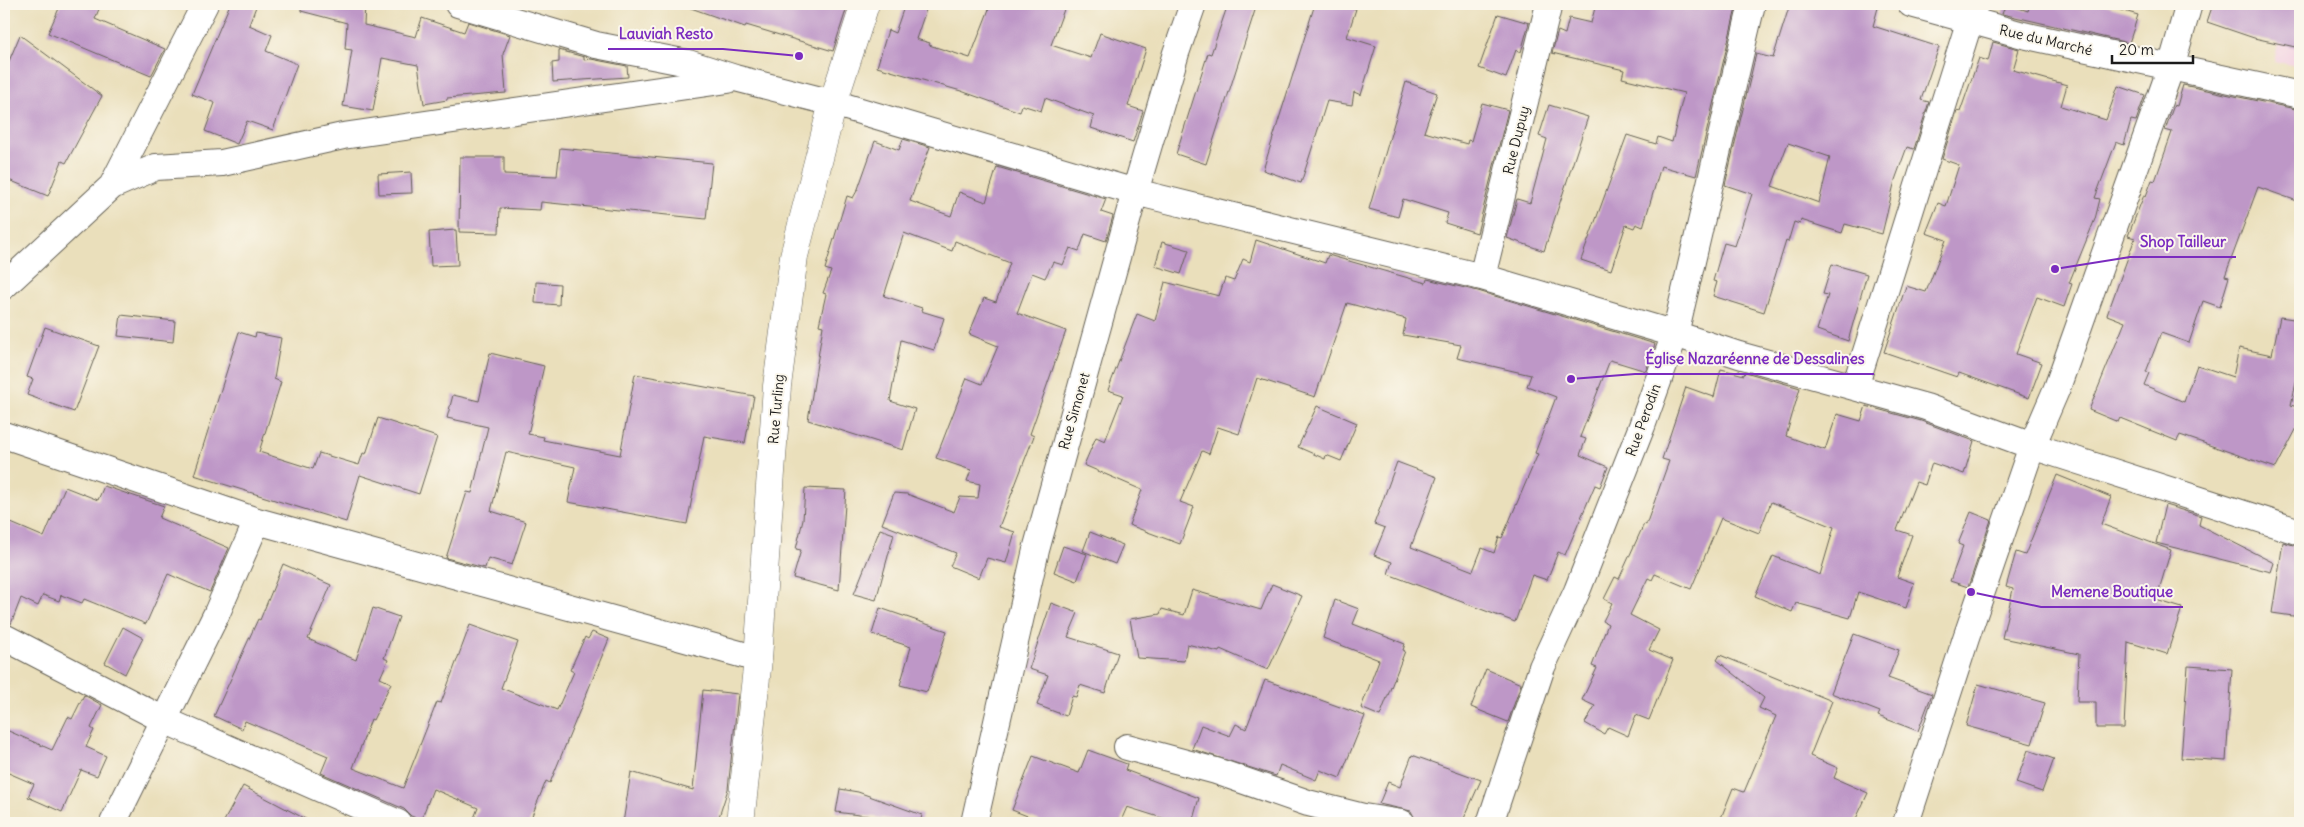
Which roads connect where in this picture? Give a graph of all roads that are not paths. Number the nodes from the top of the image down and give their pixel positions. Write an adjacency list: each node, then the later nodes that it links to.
1 (205, 4): 14 (street)
2 (458, 4): 11 (street)
3 (865, 4): 13 (main road, Rue Turling)
4 (1193, 4): 15 (street, Rue Simonet)
5 (1549, 4): 16 (street, Rue Dupuy)
6 (1752, 4): 18 (street, Rue Perodin)
7 (1911, 4): 9 (street, Rue du Marché)
8 (2189, 4): 10 (street)
9 (1973, 13): 10 (street, Rue du Marché); 19 (street)
10 (2171, 67): 12 (street, Rue du Marché); 21 (street)
11 (735, 78): 13 (street); 14 (street)
12 (2300, 95)
13 (833, 103): 15 (street); 25 (main road, Rue Turling)
14 (112, 186): 17 (street)
15 (1135, 192): 16 (street); 31 (street, Rue Simonet)
16 (1482, 277): 18 (street)
17 (4, 286)
18 (1675, 334): 19 (street); 33 (street, Rue Perodin)
19 (1855, 386): 21 (street)
20 (4, 435): 22 (street)
21 (2032, 446): 23 (street); 34 (street)
22 (257, 521): 25 (street); 26 (street)
23 (2300, 532)
24 (4, 637): 26 (street)
25 (758, 659): 30 (main road, Rue Turling)
26 (164, 720): 28 (street); 29 (street)
27 (1127, 747): 32 (street)
28 (113, 823)
29 (398, 823)
30 (740, 823)
31 (974, 823)
32 (1402, 823)
33 (1490, 823)
34 (1906, 823)

